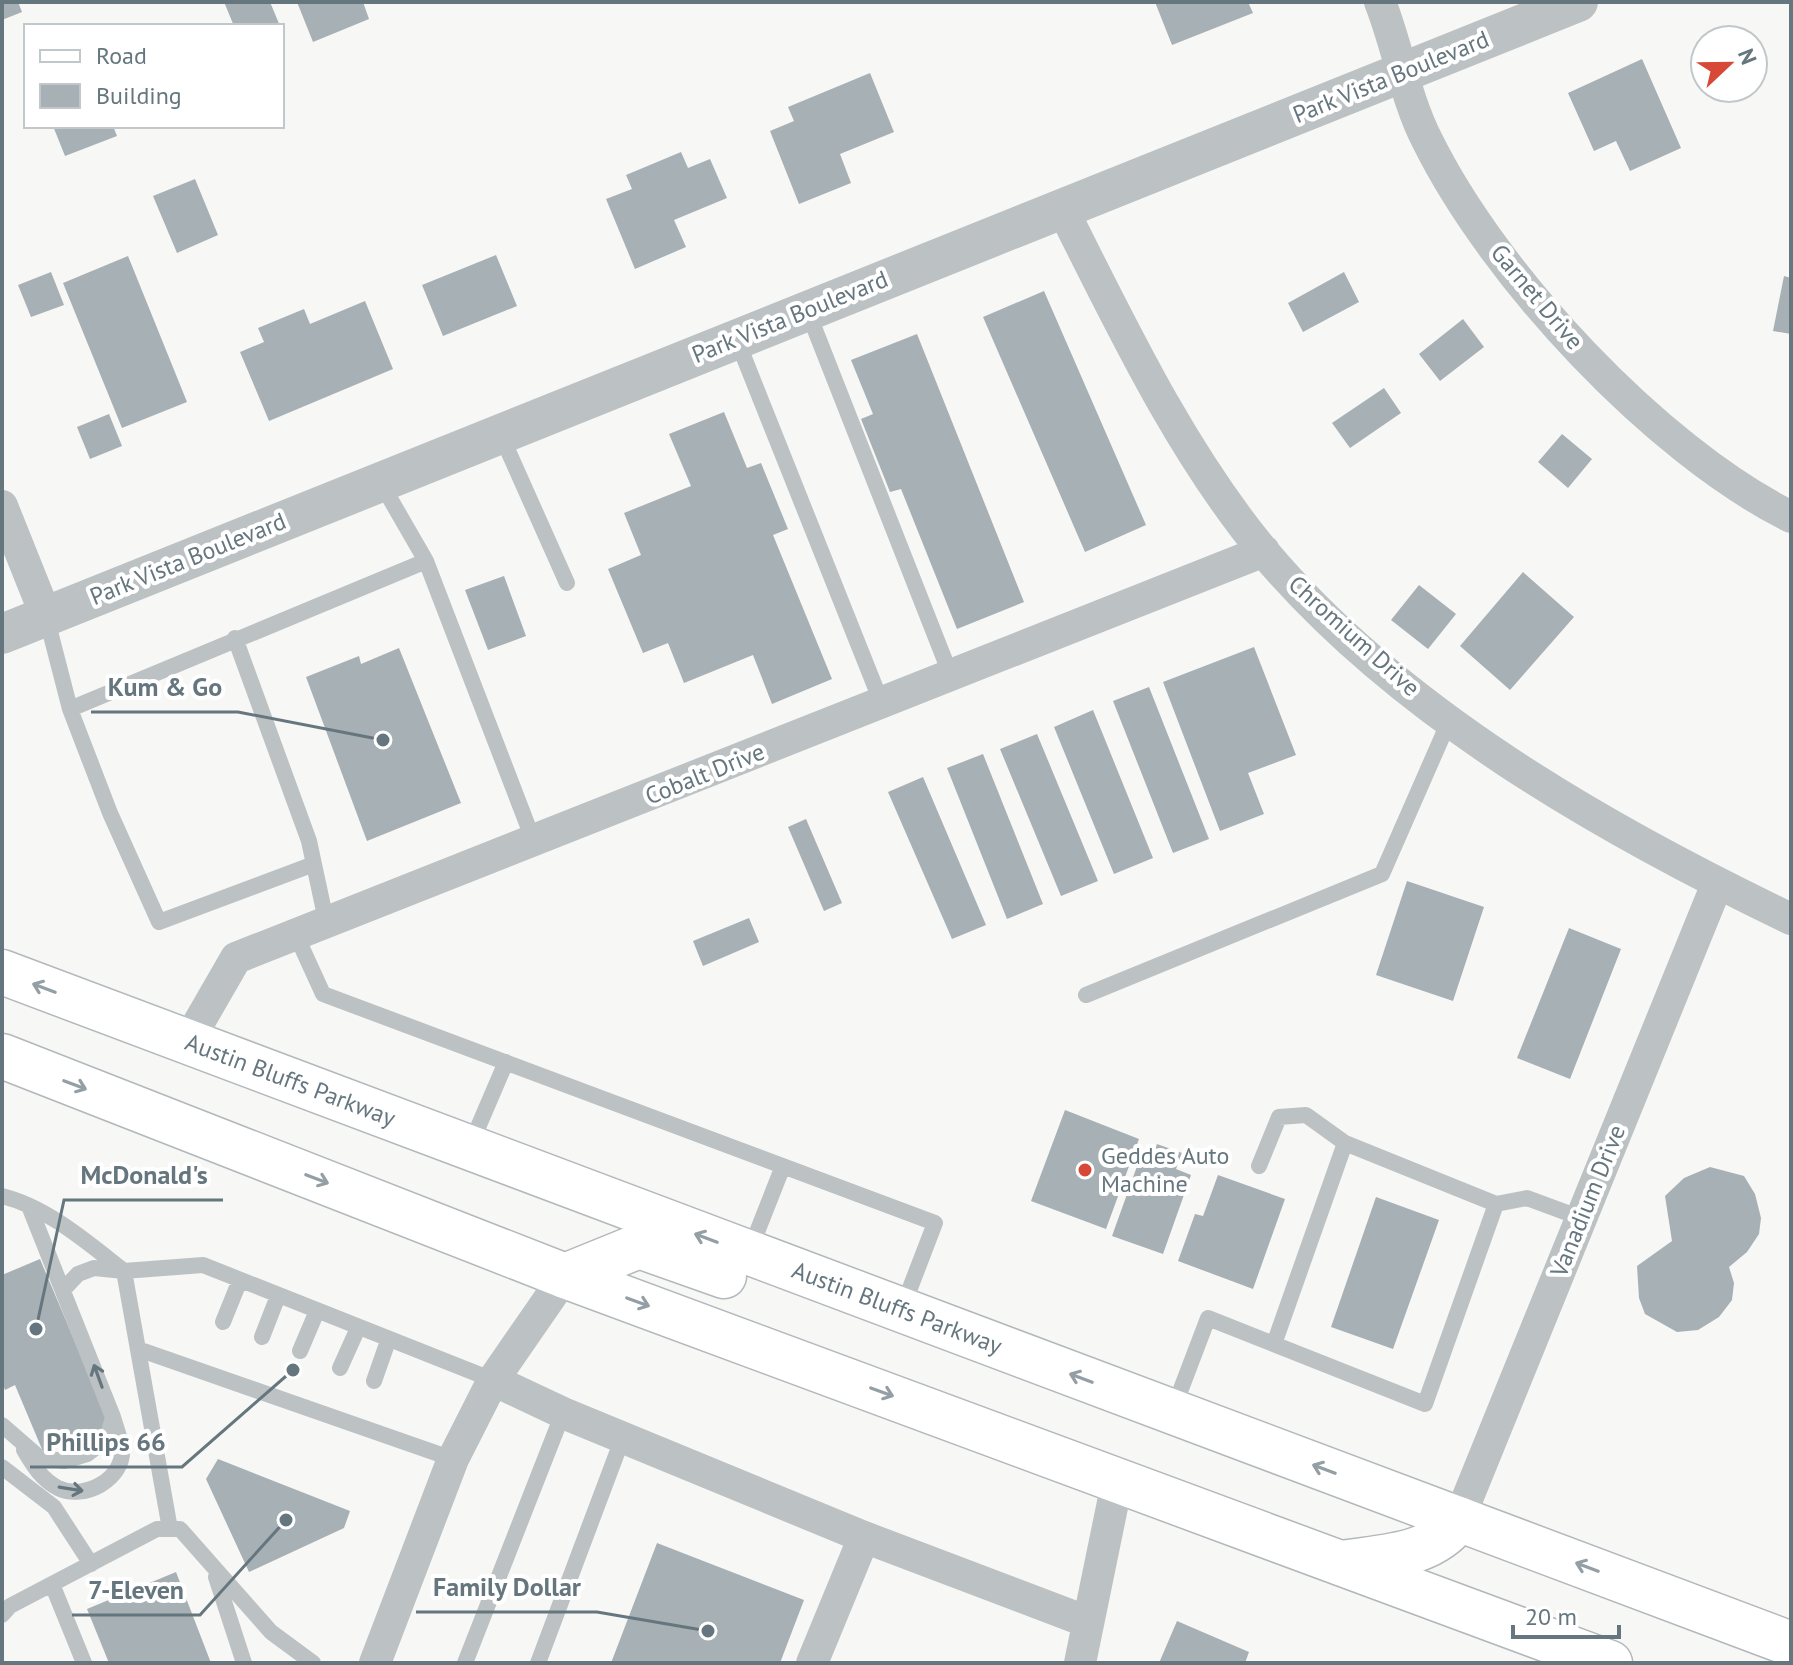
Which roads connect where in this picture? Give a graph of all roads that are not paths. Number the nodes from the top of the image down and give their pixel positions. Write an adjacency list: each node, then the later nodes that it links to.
1 (1380, 2): 3 (street, Garnet Drive)
2 (1578, 2): 3 (street, Park Vista Boulevard)
3 (1401, 73): 4 (street, Park Vista Boulevard); 10 (street, Garnet Drive)
4 (1062, 208): 5 (street, Park Vista Boulevard); 11 (street, Chromium Drive)
5 (807, 310): 6 (street, Park Vista Boulevard); 17 (lane)
6 (737, 339): 7 (street, Park Vista Boulevard); 18 (lane)
7 (500, 433): 8 (street, Park Vista Boulevard); 13 (lane)
8 (380, 482): 12 (lane); 14 (street, Park Vista Boulevard)
9 (2, 506): 14 (street)
10 (1791, 517)
11 (1264, 551): 17 (street, Cobalt Drive); 20 (street, Chromium Drive)
12 (426, 561): 16 (lane); 21 (lane)
13 (567, 583)
14 (46, 616): 15 (street, Park Vista Boulevard); 19 (lane)
15 (2, 634)
16 (235, 638): 19 (lane); 22 (lane)
17 (951, 676): 18 (street, Cobalt Drive)
18 (882, 704): 21 (street, Cobalt Drive)
19 (70, 709): 22 (lane)
20 (1450, 719): 23 (street, Chromium Drive); 28 (lane)
21 (534, 842): 25 (street, Cobalt Drive)
22 (314, 864): 25 (lane)
23 (1717, 884): 24 (street, Chromium Drive); 39 (street, Vanadium Drive)
24 (1791, 919)
25 (327, 925): 26 (street, Cobalt Drive)
26 (297, 937): 29 (street, Cobalt Drive); 31 (lane)
27 (2, 972): 29 (main road, Austin Bluffs Parkway, one-way to 27)
28 (1086, 995)
29 (187, 1043): 33 (main road, Austin Bluffs Parkway)
30 (2, 1056): 42 (main road, one-way to 42)
31 (506, 1062): 33 (lane); 34 (lane)
32 (1345, 1143): 35 (lane); 37 (lane); 52 (lane)
33 (469, 1149): 40 (main road, Austin Bluffs Parkway, one-way to 33)
34 (783, 1166): 40 (lane); 46 (lane)
35 (1259, 1166)
36 (2, 1196): 38 (lane)
37 (1496, 1204): 39 (lane); 52 (lane)
38 (29, 1206): 41 (lane); 44 (lane)
39 (1581, 1218): 67 (street, Vanadium Drive)
40 (749, 1254): 46 (main road, Austin Bluffs Parkway)
41 (124, 1271): 43 (lane); 44 (lane); 53 (lane)
42 (565, 1276): 46 (main road); 56 (street); 66 (main road, one-way to 66)
43 (240, 1280): 45 (lane); 48 (lane)
44 (64, 1289): 60 (lane, one-way to 44)
45 (278, 1296): 47 (lane); 50 (lane)
46 (896, 1308): 58 (main road, Austin Bluffs Parkway, one-way to 46)
47 (317, 1311): 49 (lane); 54 (lane)
48 (223, 1322)
49 (358, 1328): 51 (lane); 55 (lane)
50 (262, 1337)
51 (388, 1341): 56 (lane); 57 (lane)
52 (1274, 1344): 58 (lane)
53 (138, 1349): 64 (lane); 68 (lane)
54 (300, 1351)
55 (340, 1368)
56 (493, 1380): 59 (street); 64 (street)
57 (374, 1381)
58 (1172, 1412): 67 (main road, Austin Bluffs Parkway, one-way to 58)
59 (563, 1413): 62 (street); 81 (lane)
60 (113, 1417): 63 (lane); 63 (lane, one-way to 60)
61 (2, 1425): 63 (lane)
62 (623, 1437): 69 (street); 82 (lane)
63 (17, 1439)
64 (453, 1459): 80 (street)
65 (2, 1467): 71 (lane)
66 (1118, 1478): 70 (main road); 75 (street)
67 (1459, 1519): 70 (main road); 76 (main road, Austin Bluffs Parkway, one-way to 67)
68 (170, 1529): 71 (lane); 72 (lane)
69 (864, 1537): 75 (street); 83 (street)
70 (1339, 1563): 85 (main road)
71 (91, 1564): 73 (lane)
72 (214, 1569): 78 (lane); 79 (lane)
73 (52, 1584): 74 (lane); 77 (lane)
74 (2, 1615)
75 (1088, 1622): 84 (street)
76 (1791, 1644)
77 (84, 1663)
78 (244, 1663)
79 (313, 1663)
80 (375, 1663)
81 (465, 1663)
82 (538, 1663)
83 (812, 1663)
84 (1080, 1663)
85 (1610, 1663)

